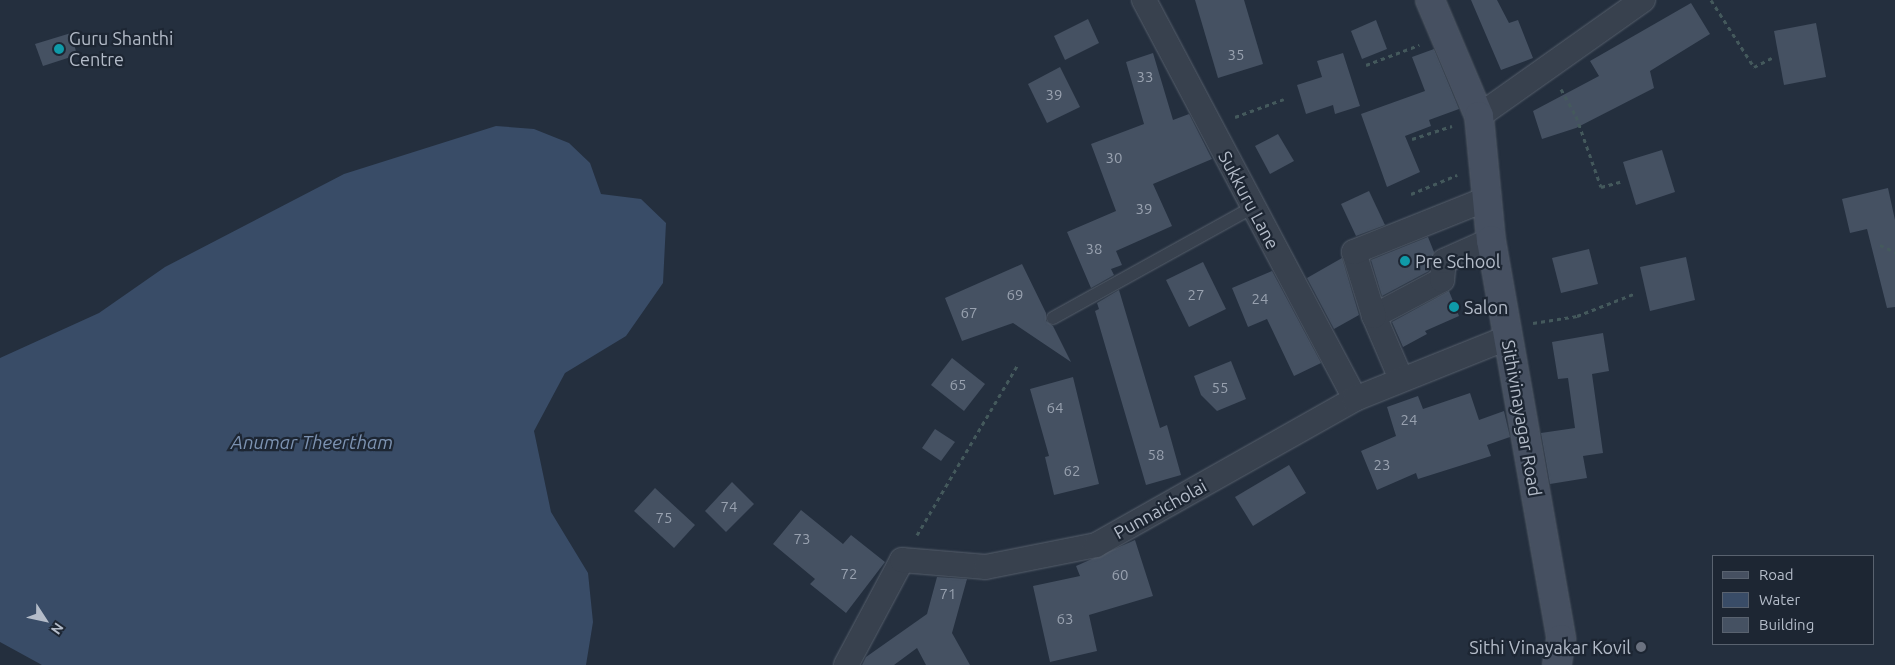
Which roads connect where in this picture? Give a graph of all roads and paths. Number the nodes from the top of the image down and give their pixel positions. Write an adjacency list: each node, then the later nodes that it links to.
1 (1144, 0): 11 (street, Sukkuru Lane)
2 (1430, 0): 5 (street, Sithivinayagar Road)
3 (1643, 0): 8 (street)
4 (1711, 0): 6 (path)
5 (1445, 34): 7 (path); 10 (street, Sithivinayagar Road)
6 (1772, 58)
7 (1366, 66)
8 (1549, 67): 10 (street); 14 (path)
9 (1284, 99): 11 (path)
10 (1479, 116): 12 (path); 13 (street, Sithivinayagar Road)
11 (1210, 127): 17 (street, Sukkuru Lane)
12 (1412, 139)
13 (1485, 163): 15 (path); 16 (street, Sithivinayagar Road)
14 (1620, 182)
15 (1411, 194)
16 (1489, 198): 18 (street, Sithivinayagar Road); 22 (street)
17 (1253, 207): 23 (lane); 27 (street, Sukkuru Lane)
18 (1491, 240): 22 (street); 24 (street, Sithivinayagar Road)
19 (1880, 245): 20 (path)
20 (1895, 252)
21 (1636, 293): 24 (path)
22 (1374, 316): 26 (street)
23 (1053, 318)
24 (1506, 333): 26 (street, Punnaicholai); 30 (street, Sithivinayagar Road)
25 (1018, 364): 28 (path)
26 (1401, 379): 27 (street, Punnaicholai)
27 (1355, 399): 28 (street, Punnaicholai)
28 (902, 560): 29 (street)
29 (846, 665)
30 (1557, 665)

